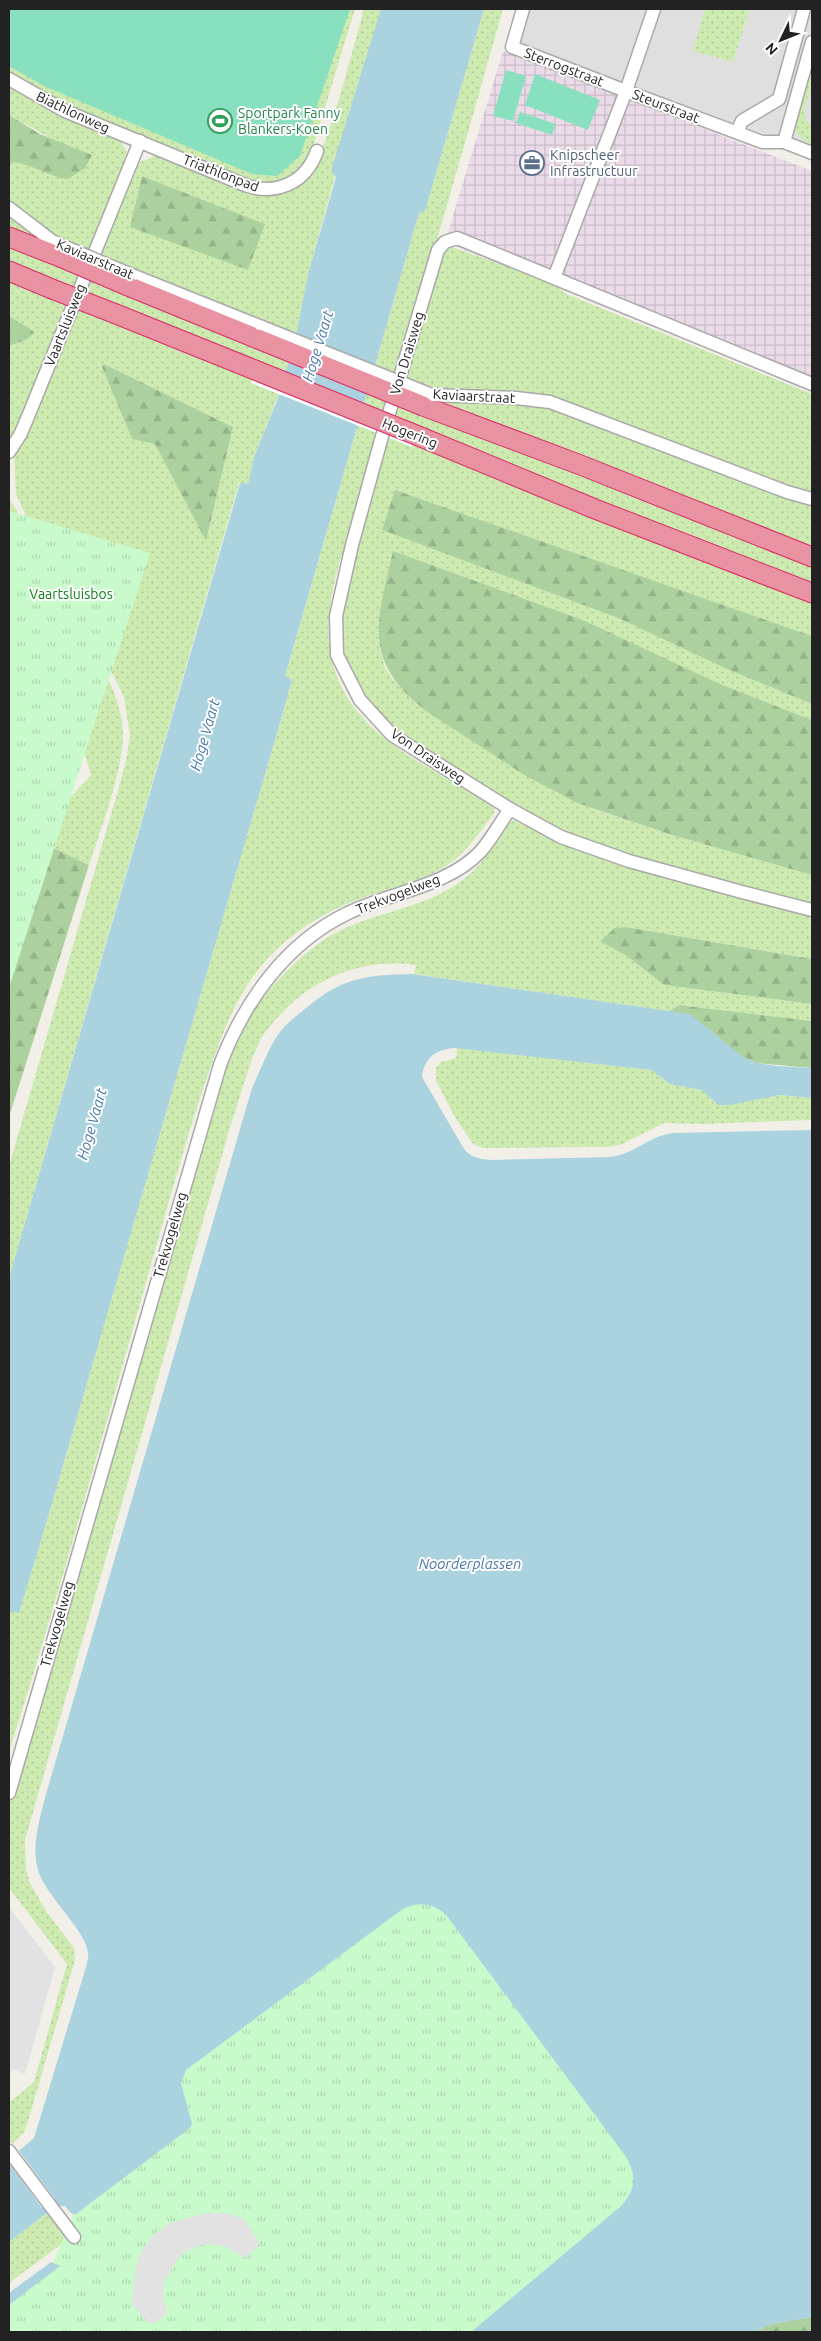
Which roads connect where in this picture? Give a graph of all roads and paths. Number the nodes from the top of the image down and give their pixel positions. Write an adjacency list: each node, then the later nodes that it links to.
1 (523, 9): 6 (street, Sterrogstraat)
2 (654, 9): 6 (street)
3 (804, 9): 7 (street)
4 (812, 42): 9 (street)
5 (9, 79): 8 (street, Biathlonweg)
6 (626, 91): 7 (street, Steurstraat); 16 (street, Steurstraat)
7 (737, 132): 9 (street, Steurstraat)
8 (140, 141): 10 (street, Triathlonpad); 19 (street, Vaartsluisweg)
9 (784, 142): 11 (street, Steurstraat)
10 (317, 151)
11 (812, 153)
12 (9, 208): 14 (street, Kaviaarstraat)
13 (9, 237): 14 (highway)
14 (68, 254): 18 (highway, bridge)
15 (9, 271): 22 (highway, Hogering, bridge)
16 (554, 278): 17 (street); 23 (street, Von Draisweg)
17 (812, 384)
18 (428, 401): 20 (street, Kaviaarstraat); 21 (highway)
19 (9, 452)
20 (812, 499)
21 (812, 556)
22 (812, 592)
23 (510, 809): 24 (street, Von Draisweg); 25 (street, Trekvogelweg)
24 (812, 910)
25 (9, 1792)
26 (9, 2151): 27 (street)
27 (74, 2237)

